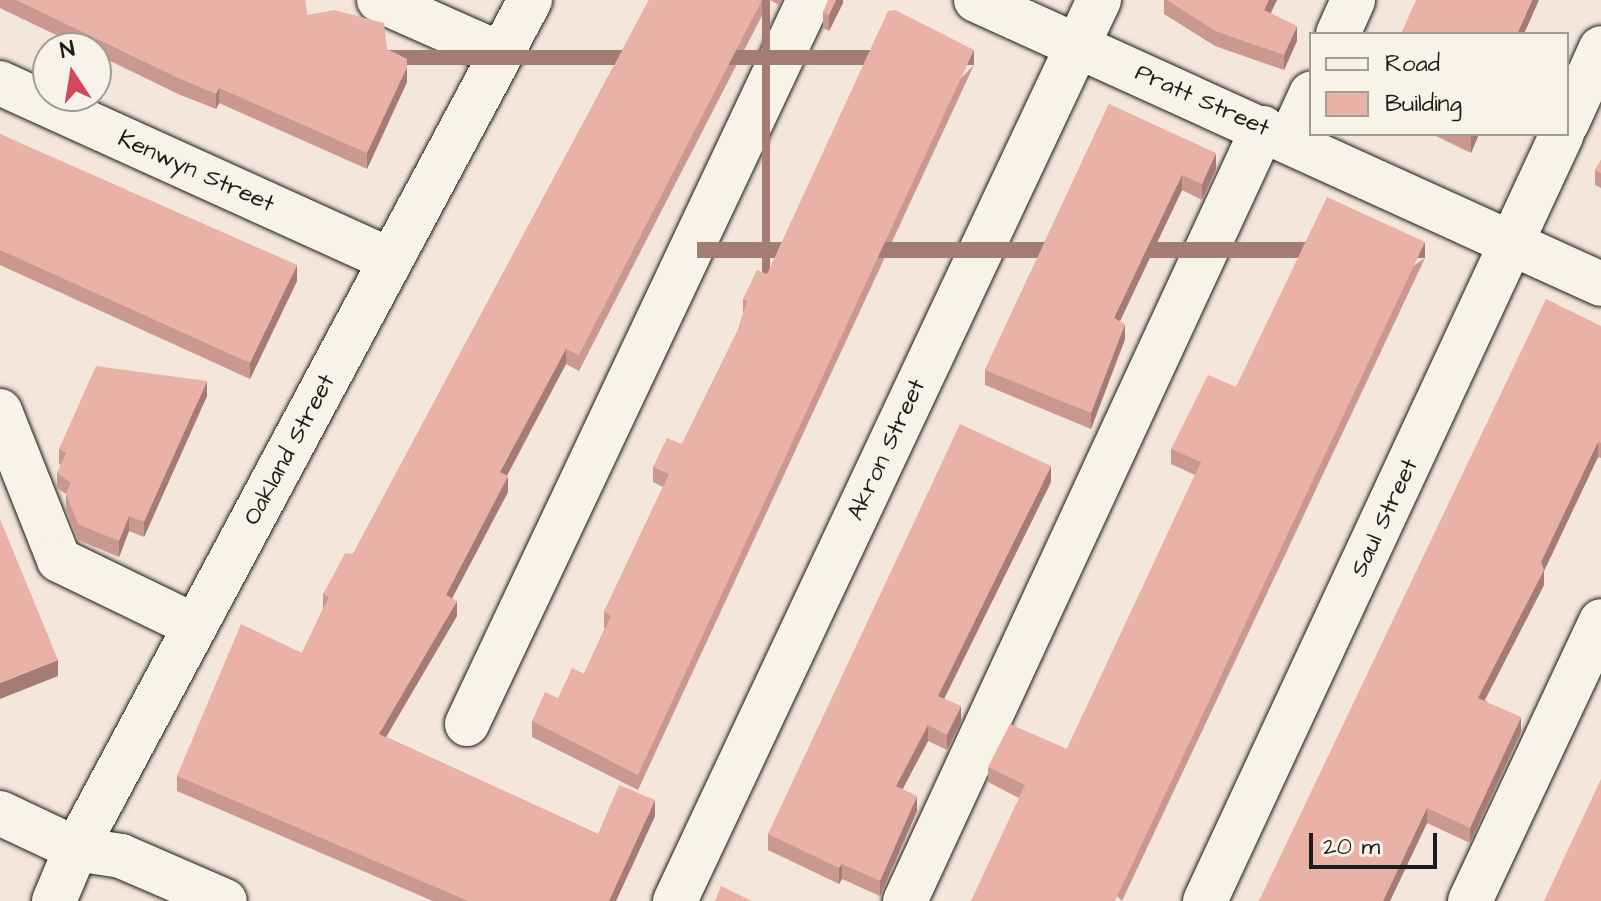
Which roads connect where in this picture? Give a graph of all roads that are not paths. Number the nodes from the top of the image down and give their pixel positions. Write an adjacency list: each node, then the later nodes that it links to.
1 (379, 0): 10 (street)
2 (530, 0): 10 (street, Oakland Street)
3 (809, 0): 22 (street)
4 (976, 0): 8 (street, Pratt Street)
5 (1099, 0): 8 (street, Akron Street)
6 (1353, 0): 7 (street)
7 (1339, 32)
8 (1077, 45): 14 (street, Pratt Street); 27 (street, Akron Street)
9 (1601, 48): 13 (street)
10 (501, 54): 17 (street, Oakland Street)
11 (0, 83): 17 (street, Kenwyn Street)
12 (1309, 96): 14 (street)
13 (1569, 119)
14 (1277, 134): 16 (street, Pratt Street); 28 (street)
15 (1561, 136): 16 (street, Saul Street)
16 (1514, 241): 18 (street, Pratt Street); 29 (street, Saul Street)
17 (391, 260): 21 (street, Oakland Street)
18 (1601, 284)
19 (0, 411): 21 (street)
20 (1601, 621): 30 (street)
21 (195, 626): 24 (street, Oakland Street)
22 (467, 724)
23 (0, 813): 24 (street)
24 (76, 849): 25 (street, Oakland Street); 26 (street)
25 (54, 901)
26 (225, 901)
27 (675, 901)
28 (905, 901)
29 (1205, 901)
30 (1470, 901)

